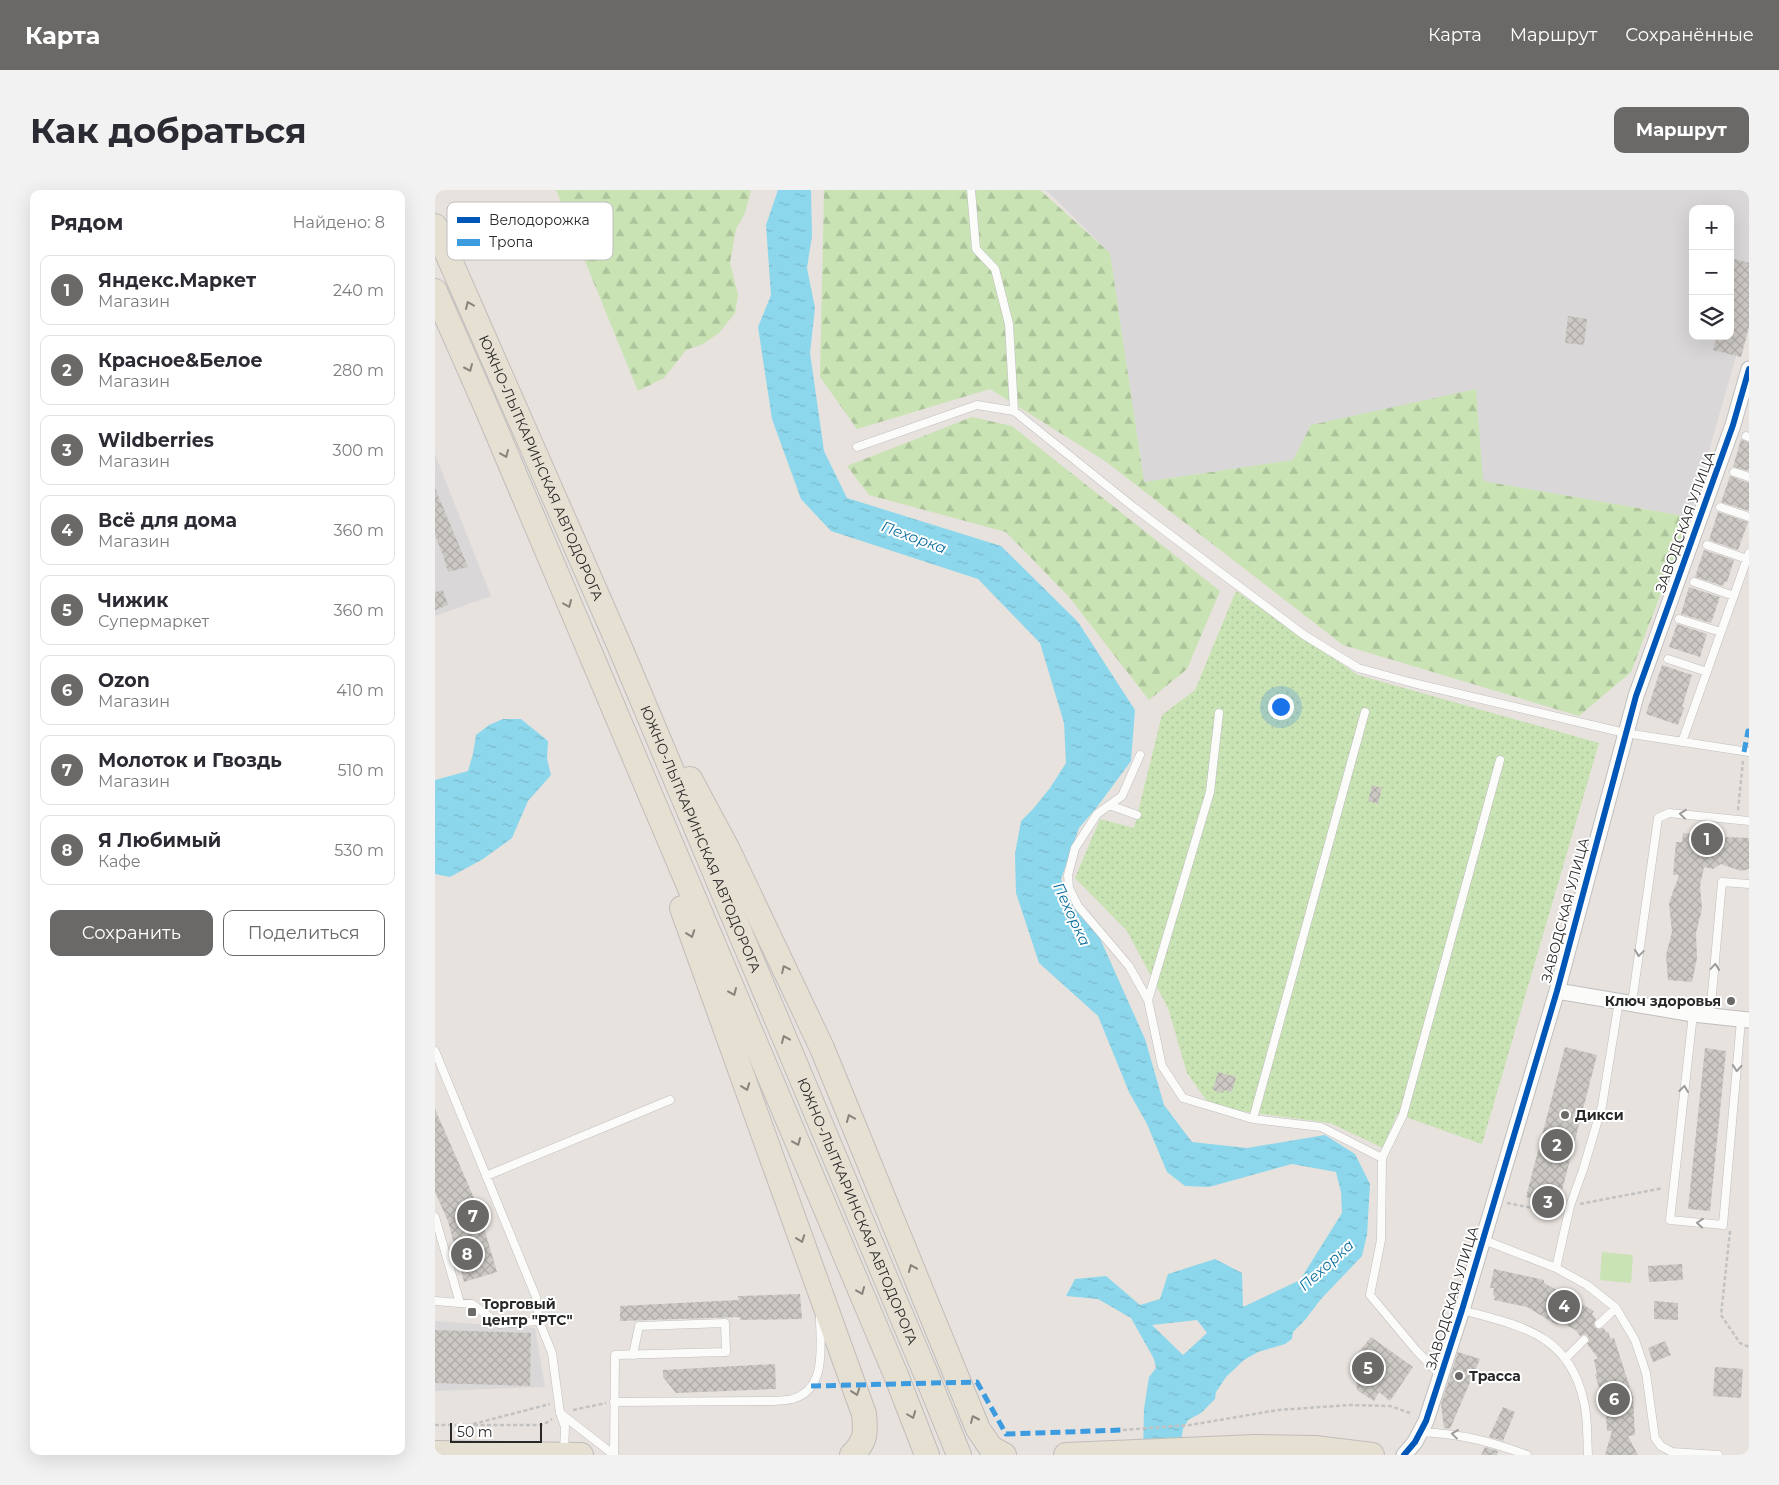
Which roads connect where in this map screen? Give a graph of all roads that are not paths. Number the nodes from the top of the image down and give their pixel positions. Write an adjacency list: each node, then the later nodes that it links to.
1 (971, 190): 7 (lane)
2 (435, 226): 3 (main road, ЮЖНО-ЛЫТКАРИНСКАЯ АВТОДОРОГА, one-way to 2)
3 (447, 254)
4 (450, 260): 19 (main road, ЮЖНО-ЛЫТКАРИНСКАЯ АВТОДОРОГА, one-way to 4)
5 (435, 292): 20 (main road, ЮЖНО-ЛЫТКАРИНСКАЯ АВТОДОРОГА, one-way to 20)
6 (1749, 369): 25 (street, ЗАВОДСКАЯ УЛИЦА)
7 (1014, 411): 8 (lane); 25 (lane)
8 (857, 447)
9 (1733, 472): 10 (lane)
10 (1749, 477)
11 (1720, 507): 12 (lane)
12 (1749, 517)
13 (1707, 545): 14 (lane)
14 (1748, 556): 16 (lane)
15 (1694, 582): 16 (lane)
16 (1734, 596): 18 (lane)
17 (1679, 619): 18 (lane)
18 (1721, 632): 22 (lane)
19 (619, 645): 68 (main road, ЮЖНО-ЛЫТКАРИНСКАЯ АВТОДОРОГА, one-way to 19); 69 (main road, one-way to 19)
20 (591, 658): 66 (main road, one-way to 66); 67 (main road, ЮЖНО-ЛЫТКАРИНСКАЯ АВТОДОРОГА, one-way to 67)
21 (1668, 659): 22 (lane)
22 (1707, 672): 26 (lane)
23 (1365, 712): 42 (lane)
24 (1219, 713): 35 (lane)
25 (1625, 733): 26 (lane); 34 (street, ЗАВОДСКАЯ УЛИЦА)
26 (1682, 742): 27 (lane)
27 (1746, 752)
28 (1140, 755): 30 (lane)
29 (1500, 760): 43 (lane)
30 (1109, 806): 31 (lane); 35 (lane)
31 (1137, 815)
32 (1749, 821): 36 (lane, one-way to 36)
33 (1749, 884): 38 (lane, one-way to 33)
34 (1557, 991): 36 (street); 46 (street, ЗАВОДСКАЯ УЛИЦА)
35 (1148, 1000): 42 (lane)
36 (1625, 1002): 37 (street); 47 (lane)
37 (1693, 1014): 38 (street); 39 (lane, one-way to 37)
38 (1710, 1016): 39 (street)
39 (1745, 1020)
40 (435, 1051): 44 (lane)
41 (670, 1100): 44 (lane)
42 (1253, 1119): 43 (lane)
43 (1383, 1158): 58 (lane)
44 (486, 1176): 53 (lane)
45 (435, 1217): 49 (lane)
46 (1484, 1240): 47 (lane); 52 (street, ЗАВОДСКАЯ УЛИЦА)
47 (1556, 1268): 51 (lane)
48 (435, 1301): 49 (lane)
49 (460, 1303): 53 (lane)
50 (819, 1304): 59 (lane)
51 (1616, 1308): 54 (lane); 75 (lane)
52 (1462, 1310): 57 (lane); 58 (street, ЗАВОДСКАЯ УЛИЦА)
53 (539, 1321): 60 (lane)
54 (1599, 1324)
55 (1584, 1340): 57 (lane)
56 (633, 1355): 56 (lane); 59 (lane)
57 (1566, 1358): 74 (lane)
58 (1441, 1376): 61 (street, ЗАВОДСКАЯ УЛИЦА)
59 (615, 1402): 65 (lane)
60 (560, 1413): 63 (lane); 65 (lane)
61 (1421, 1432): 72 (street, ЗАВОДСКАЯ УЛИЦА); 73 (lane, one-way to 61)
62 (435, 1453): 63 (main road)
63 (564, 1455): 64 (main road)
64 (581, 1455)
65 (614, 1455)
66 (852, 1455)
67 (927, 1455)
68 (959, 1455)
69 (1004, 1455)
70 (1066, 1455): 71 (main road)
71 (1371, 1455)
72 (1404, 1455)
73 (1527, 1455)
74 (1588, 1455)
75 (1718, 1455)

